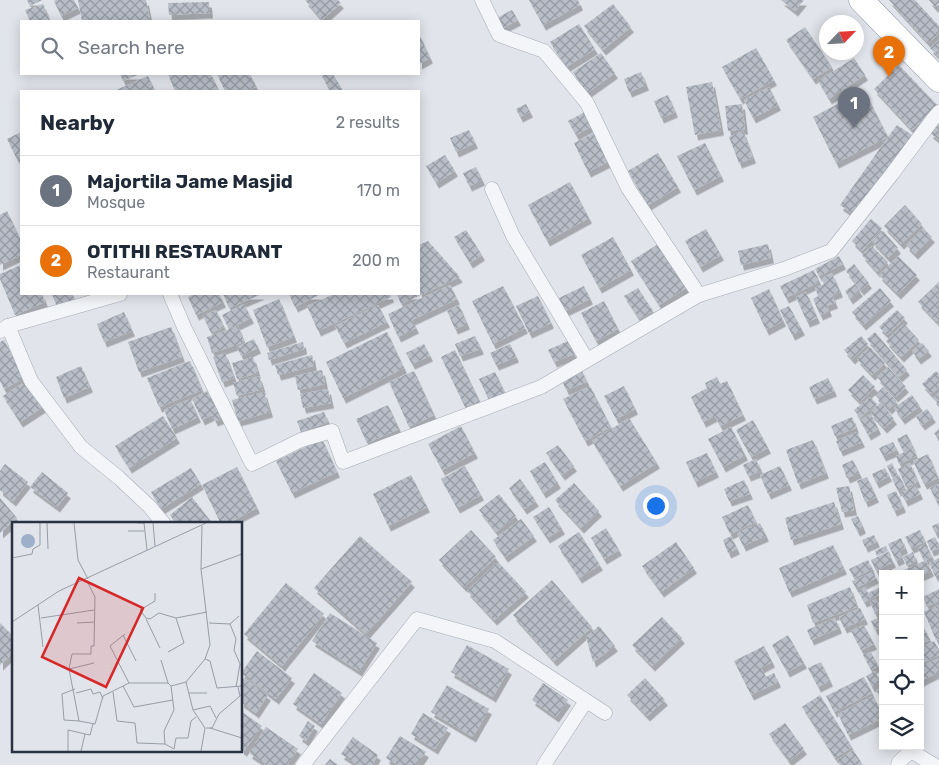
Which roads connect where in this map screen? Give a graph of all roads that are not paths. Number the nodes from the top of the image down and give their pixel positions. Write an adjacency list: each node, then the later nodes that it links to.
1 (482, 0): 8 (street)
2 (861, 0): 3 (highway)
3 (939, 80)
4 (939, 112): 8 (street)
5 (492, 189): 10 (street)
6 (117, 295): 9 (street)
7 (170, 295): 10 (street)
8 (699, 295): 10 (street)
9 (4, 329): 11 (street)
10 (587, 360)
11 (162, 522)
12 (586, 700): 13 (street); 14 (street); 15 (street)
13 (605, 713)
14 (302, 765)
15 (544, 765)
16 (898, 765): 17 (street)
17 (934, 765)

